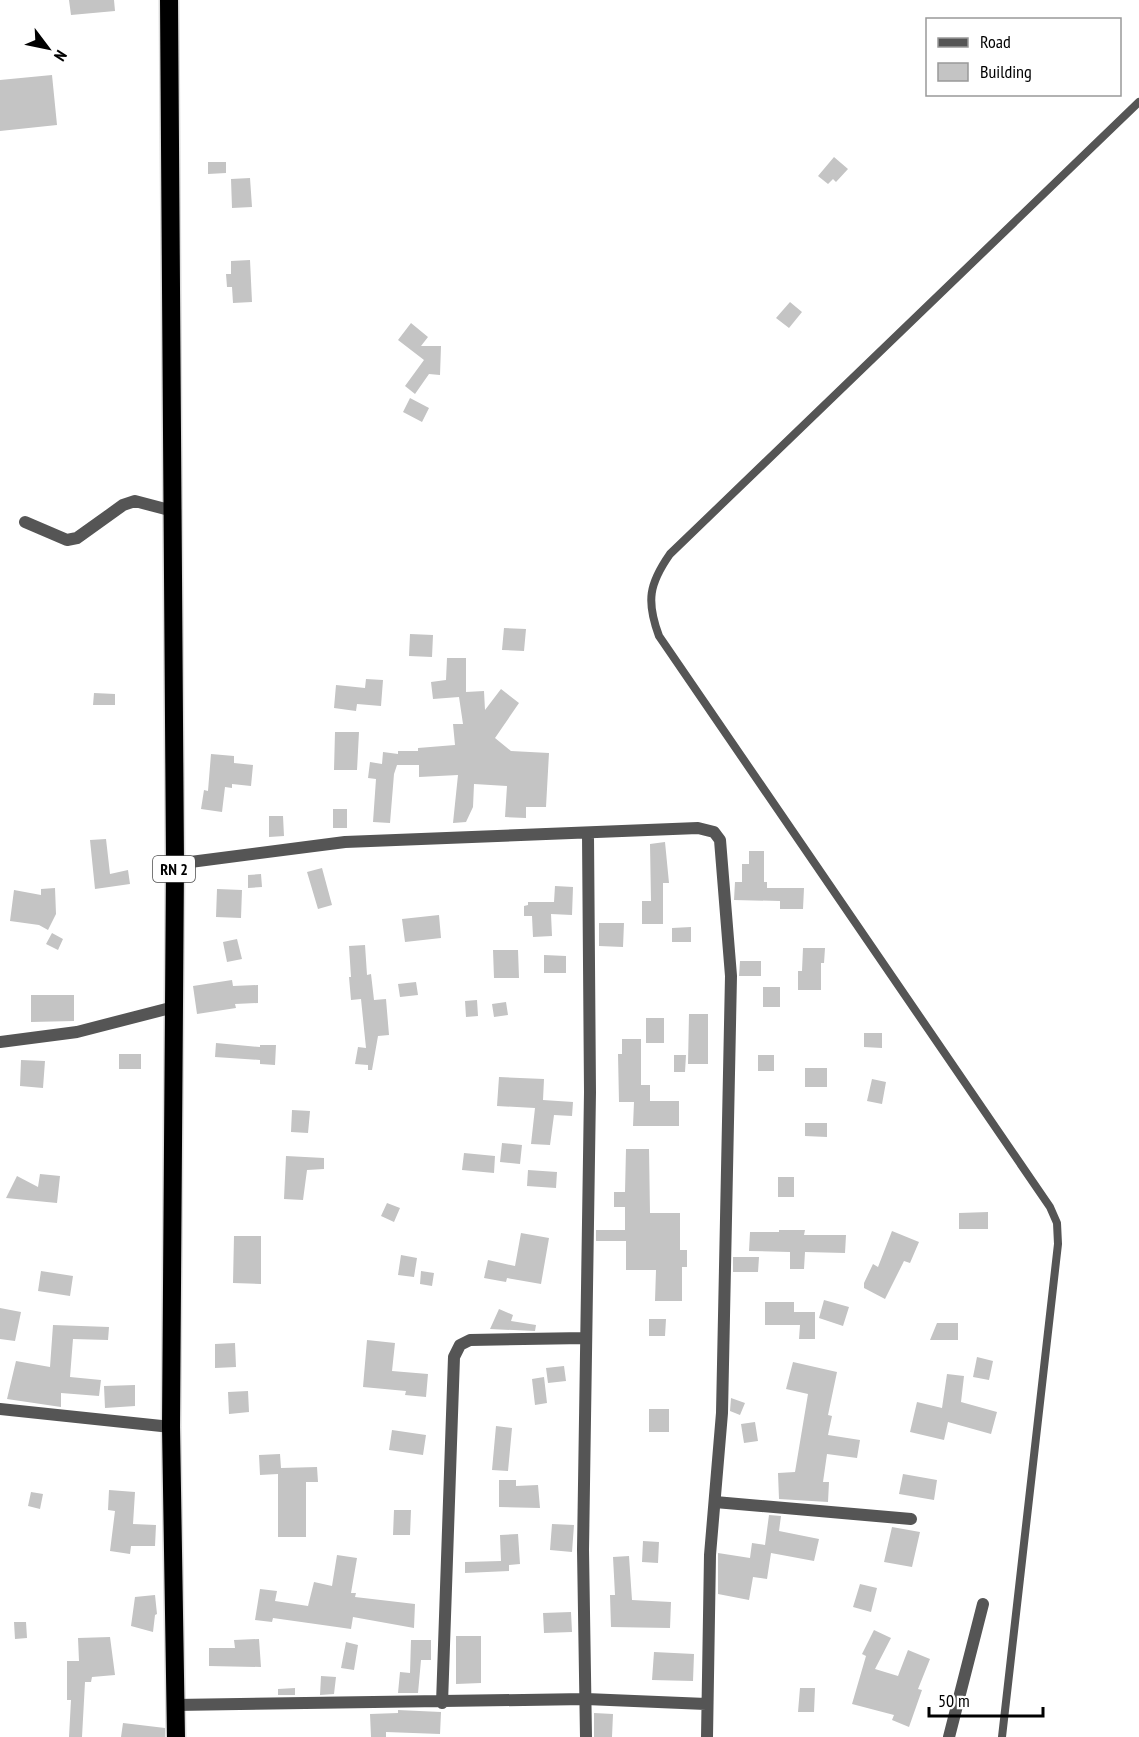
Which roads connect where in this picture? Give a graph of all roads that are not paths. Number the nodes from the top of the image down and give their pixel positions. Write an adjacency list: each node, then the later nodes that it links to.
1 (169, 0): 3 (highway, RN 2)
2 (1139, 102): 23 (lane)
3 (173, 511): 4 (street); 6 (highway, RN 2)
4 (25, 522)
5 (588, 835): 6 (street); 9 (street); 12 (street)
6 (174, 864): 7 (highway, RN 2)
7 (174, 1007): 8 (street); 11 (highway, RN 2)
8 (0, 1042)
9 (585, 1338): 15 (street); 16 (street)
10 (0, 1409): 11 (street)
11 (171, 1427): 18 (highway, RN 2)
12 (715, 1502): 13 (street); 17 (street)
13 (911, 1519)
14 (982, 1604): 22 (street)
15 (586, 1699): 16 (street); 17 (street); 20 (street)
16 (442, 1703): 18 (street)
17 (706, 1704): 21 (street)
18 (175, 1706): 19 (highway, RN 2)
19 (176, 1737)
20 (586, 1737)
21 (707, 1737)
22 (949, 1737)
23 (1002, 1737)

